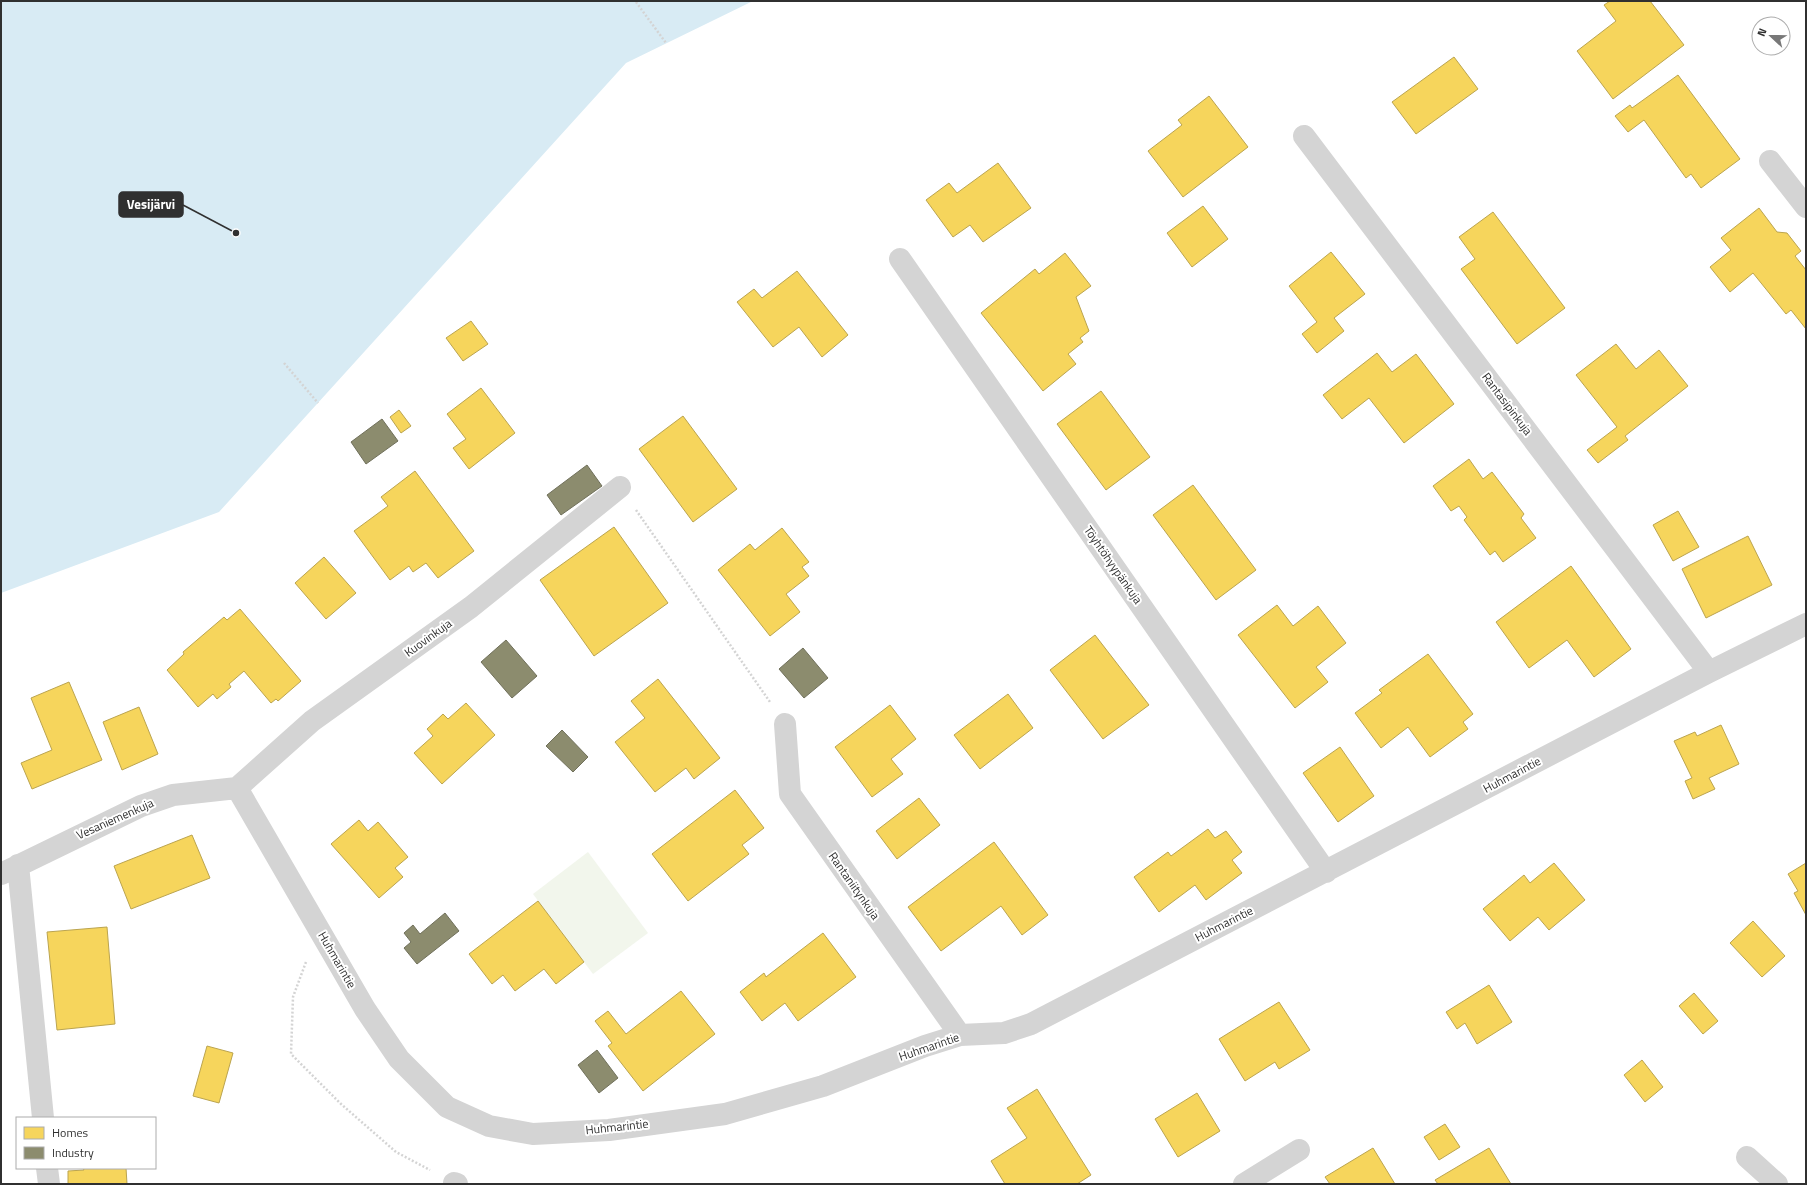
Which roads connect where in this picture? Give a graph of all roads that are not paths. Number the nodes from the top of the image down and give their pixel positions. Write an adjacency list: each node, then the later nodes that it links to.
1 (1304, 136): 7 (street, Rantasipinkuja)
2 (1770, 161): 3 (street)
3 (1806, 207)
4 (900, 259): 11 (street, Töyhtöhyypänkuja)
5 (620, 487): 9 (street, Kuovinkuja)
6 (1806, 624): 7 (street, Huhmarintie)
7 (1709, 672): 11 (street, Huhmarintie)
8 (785, 724): 12 (street, Rantaniitynkuja)
9 (237, 788): 10 (street, Vesaniemenkuja); 12 (street, Huhmarintie)
10 (10, 869): 13 (street)
11 (1326, 872): 12 (street, Huhmarintie)
12 (960, 1035)
13 (43, 1117)
14 (1299, 1150): 18 (street)
15 (1747, 1158): 19 (street)
16 (48, 1169): 17 (street)
17 (49, 1184)
18 (1244, 1184)
19 (1778, 1184)

